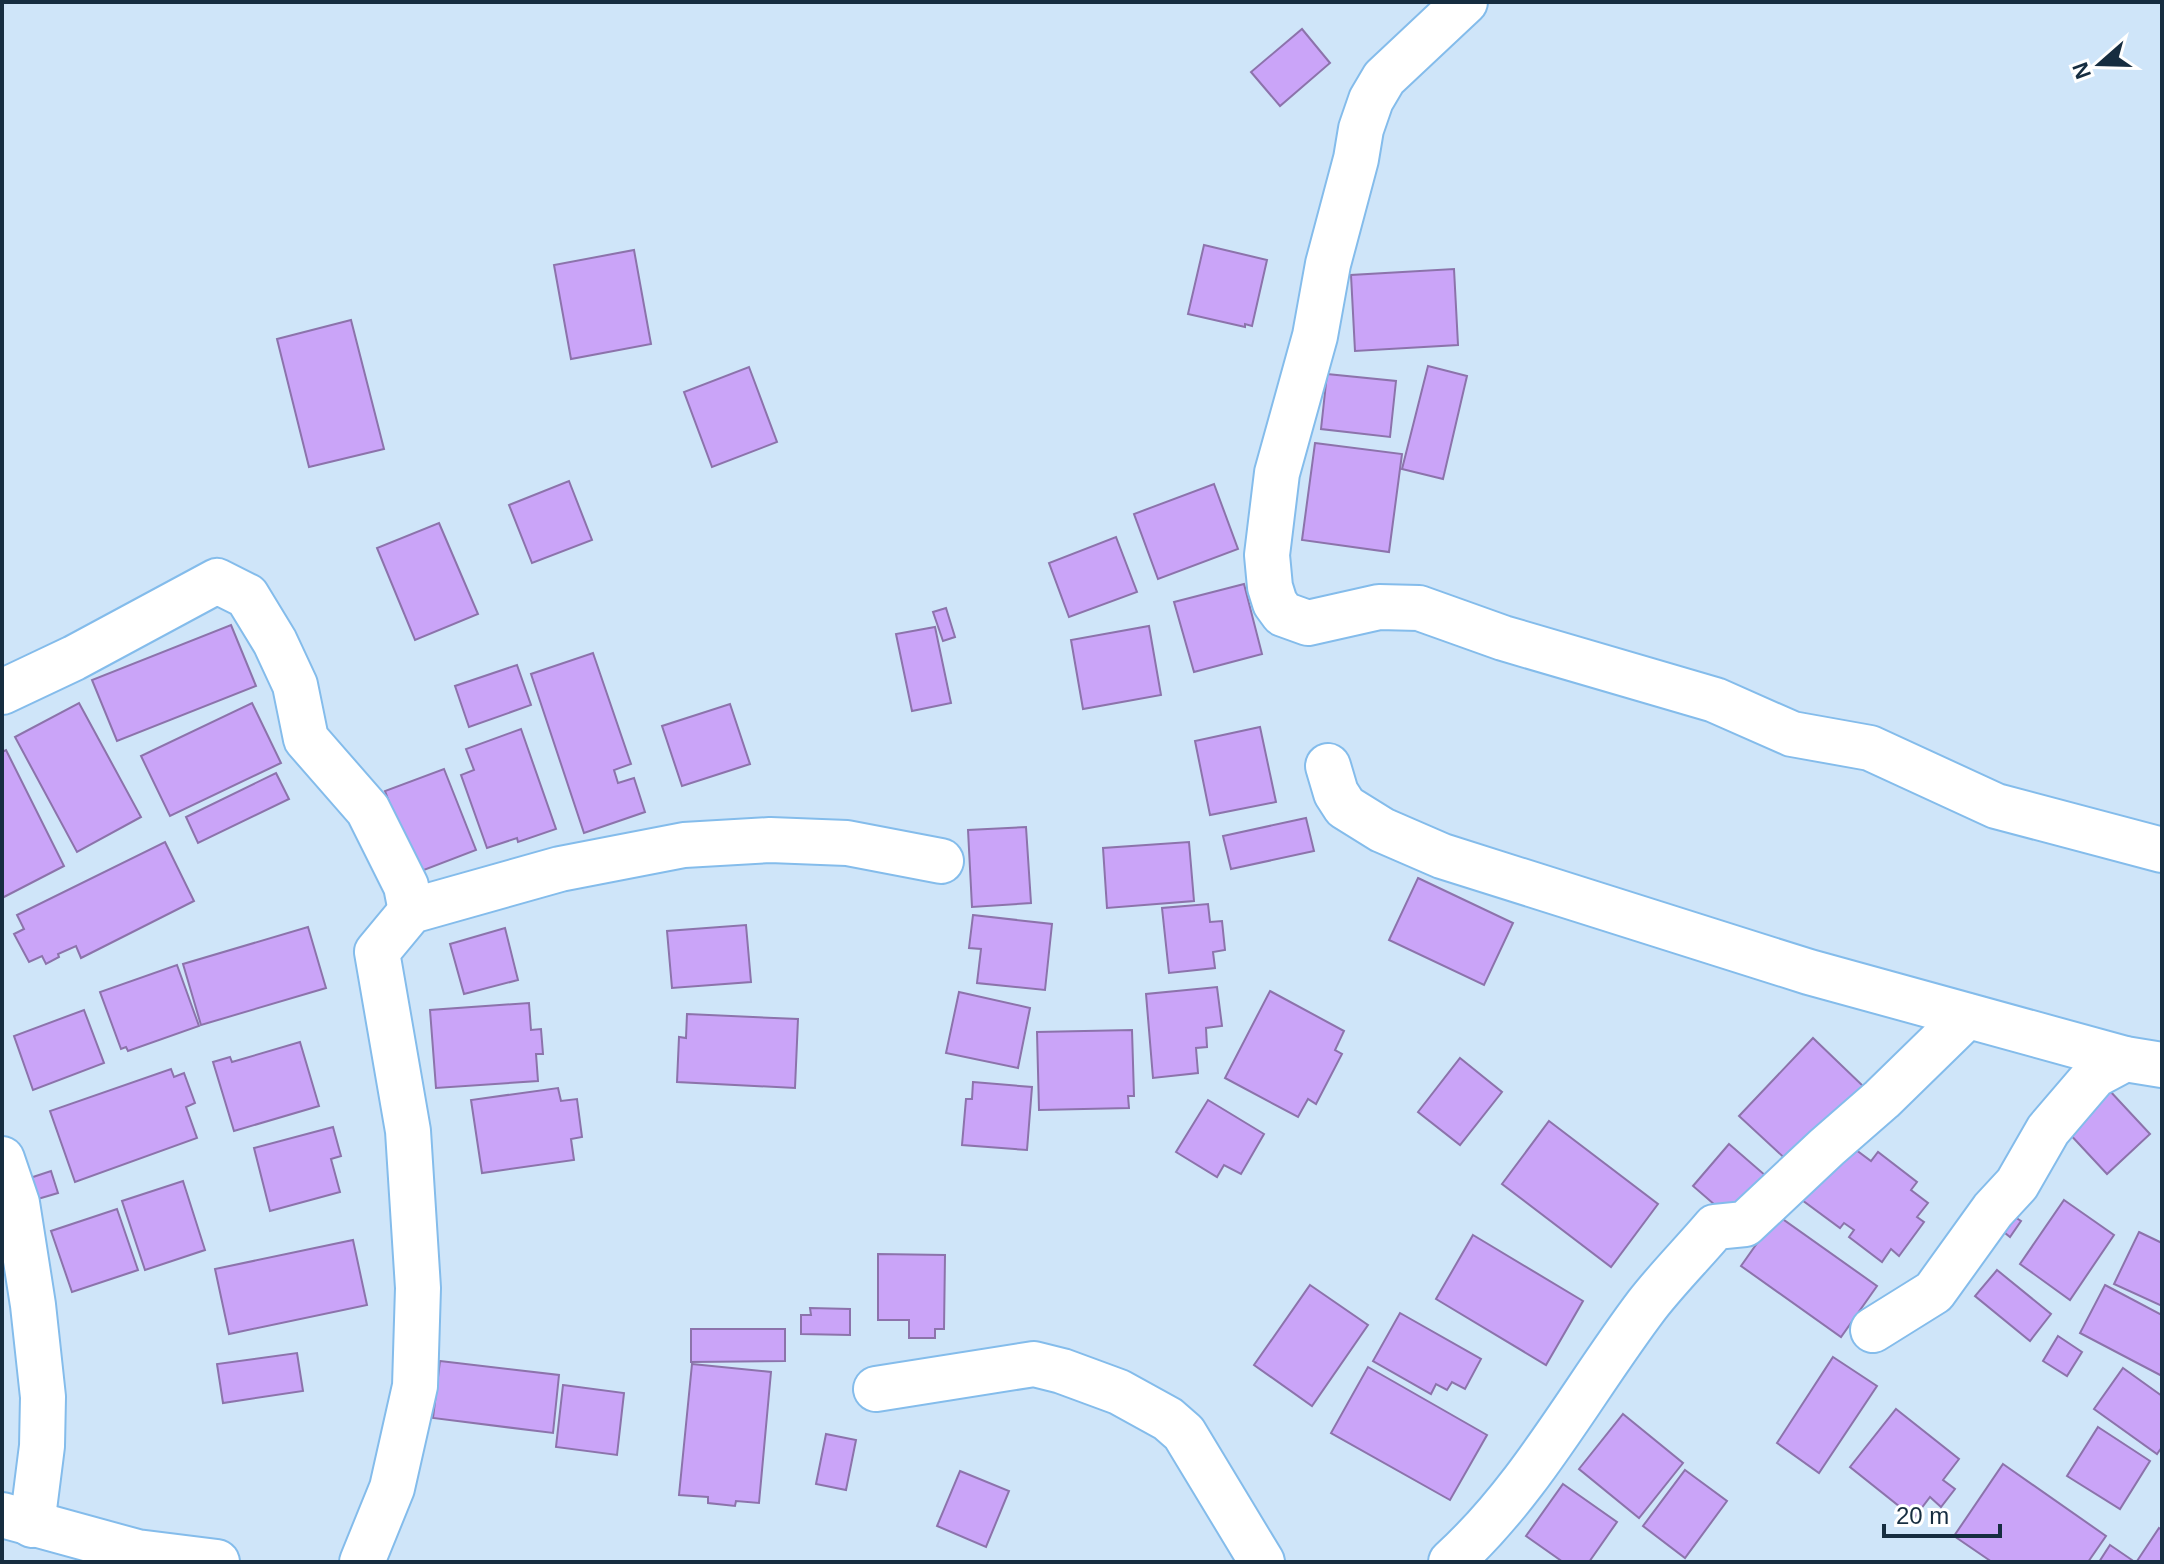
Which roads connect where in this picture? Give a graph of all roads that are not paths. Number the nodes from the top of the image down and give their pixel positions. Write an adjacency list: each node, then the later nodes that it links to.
1 (1465, 2): 4 (street)
2 (2, 692): 6 (street)
3 (1328, 766): 7 (street)
4 (2162, 850)
5 (941, 861): 6 (street)
6 (411, 911): 14 (street)
7 (1967, 1016): 8 (street); 16 (street)
8 (2143, 1062): 10 (street)
9 (2, 1159): 12 (street)
10 (1873, 1330)
11 (876, 1389): 15 (street)
12 (17, 1520): 13 (street)
13 (217, 1562)
14 (362, 1562)
15 (1262, 1562)
16 (1451, 1562)

